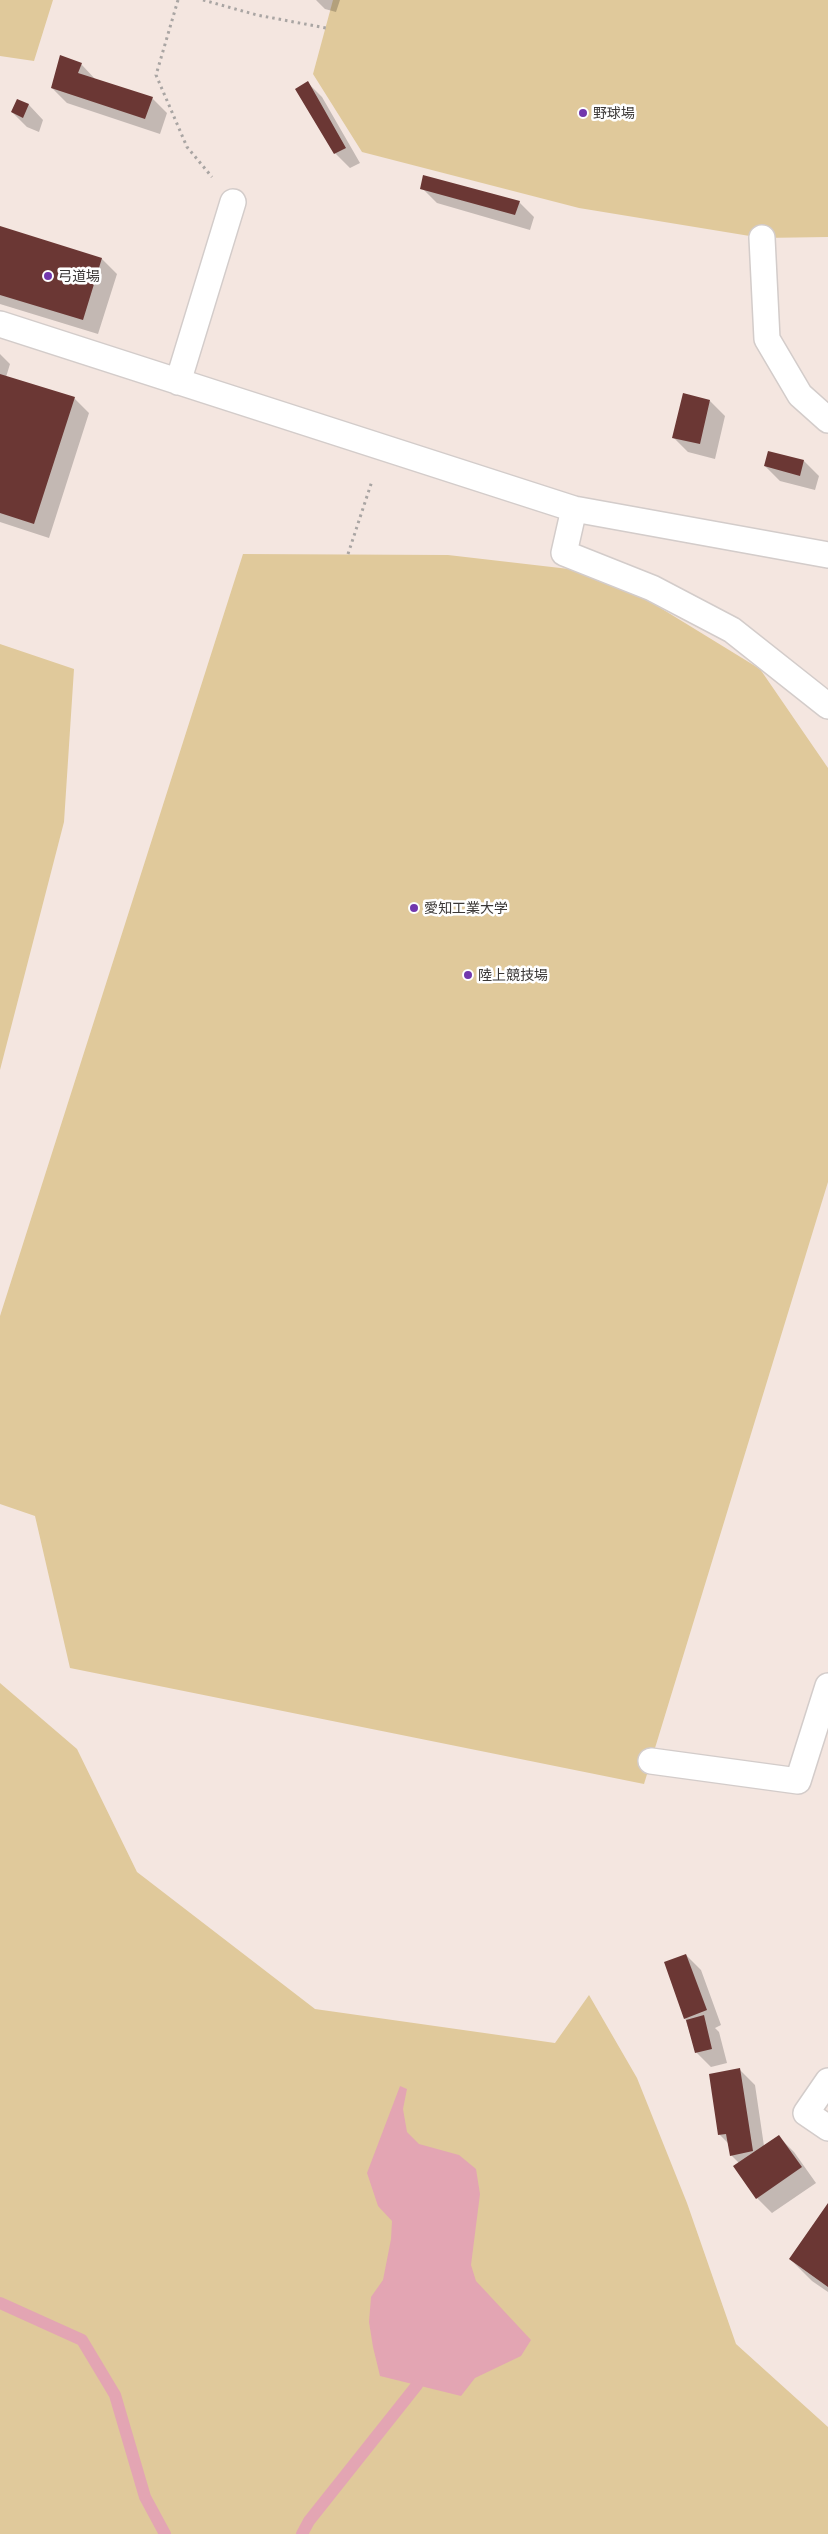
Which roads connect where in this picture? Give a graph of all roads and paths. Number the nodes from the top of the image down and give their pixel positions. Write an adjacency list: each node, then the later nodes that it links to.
1 (178, 0): 4 (path)
2 (203, 0): 3 (path)
3 (326, 28)
4 (233, 202): 7 (lane)
5 (762, 238): 8 (lane)
6 (0, 324): 7 (lane)
7 (178, 382): 9 (lane)
8 (828, 420)
9 (384, 448): 10 (lane); 11 (path)
10 (574, 509): 12 (lane); 13 (lane)
11 (348, 554)
12 (828, 555)
13 (828, 706)
14 (828, 1686): 15 (lane)
15 (650, 1761)
16 (828, 2080): 17 (lane)
17 (828, 2128)

